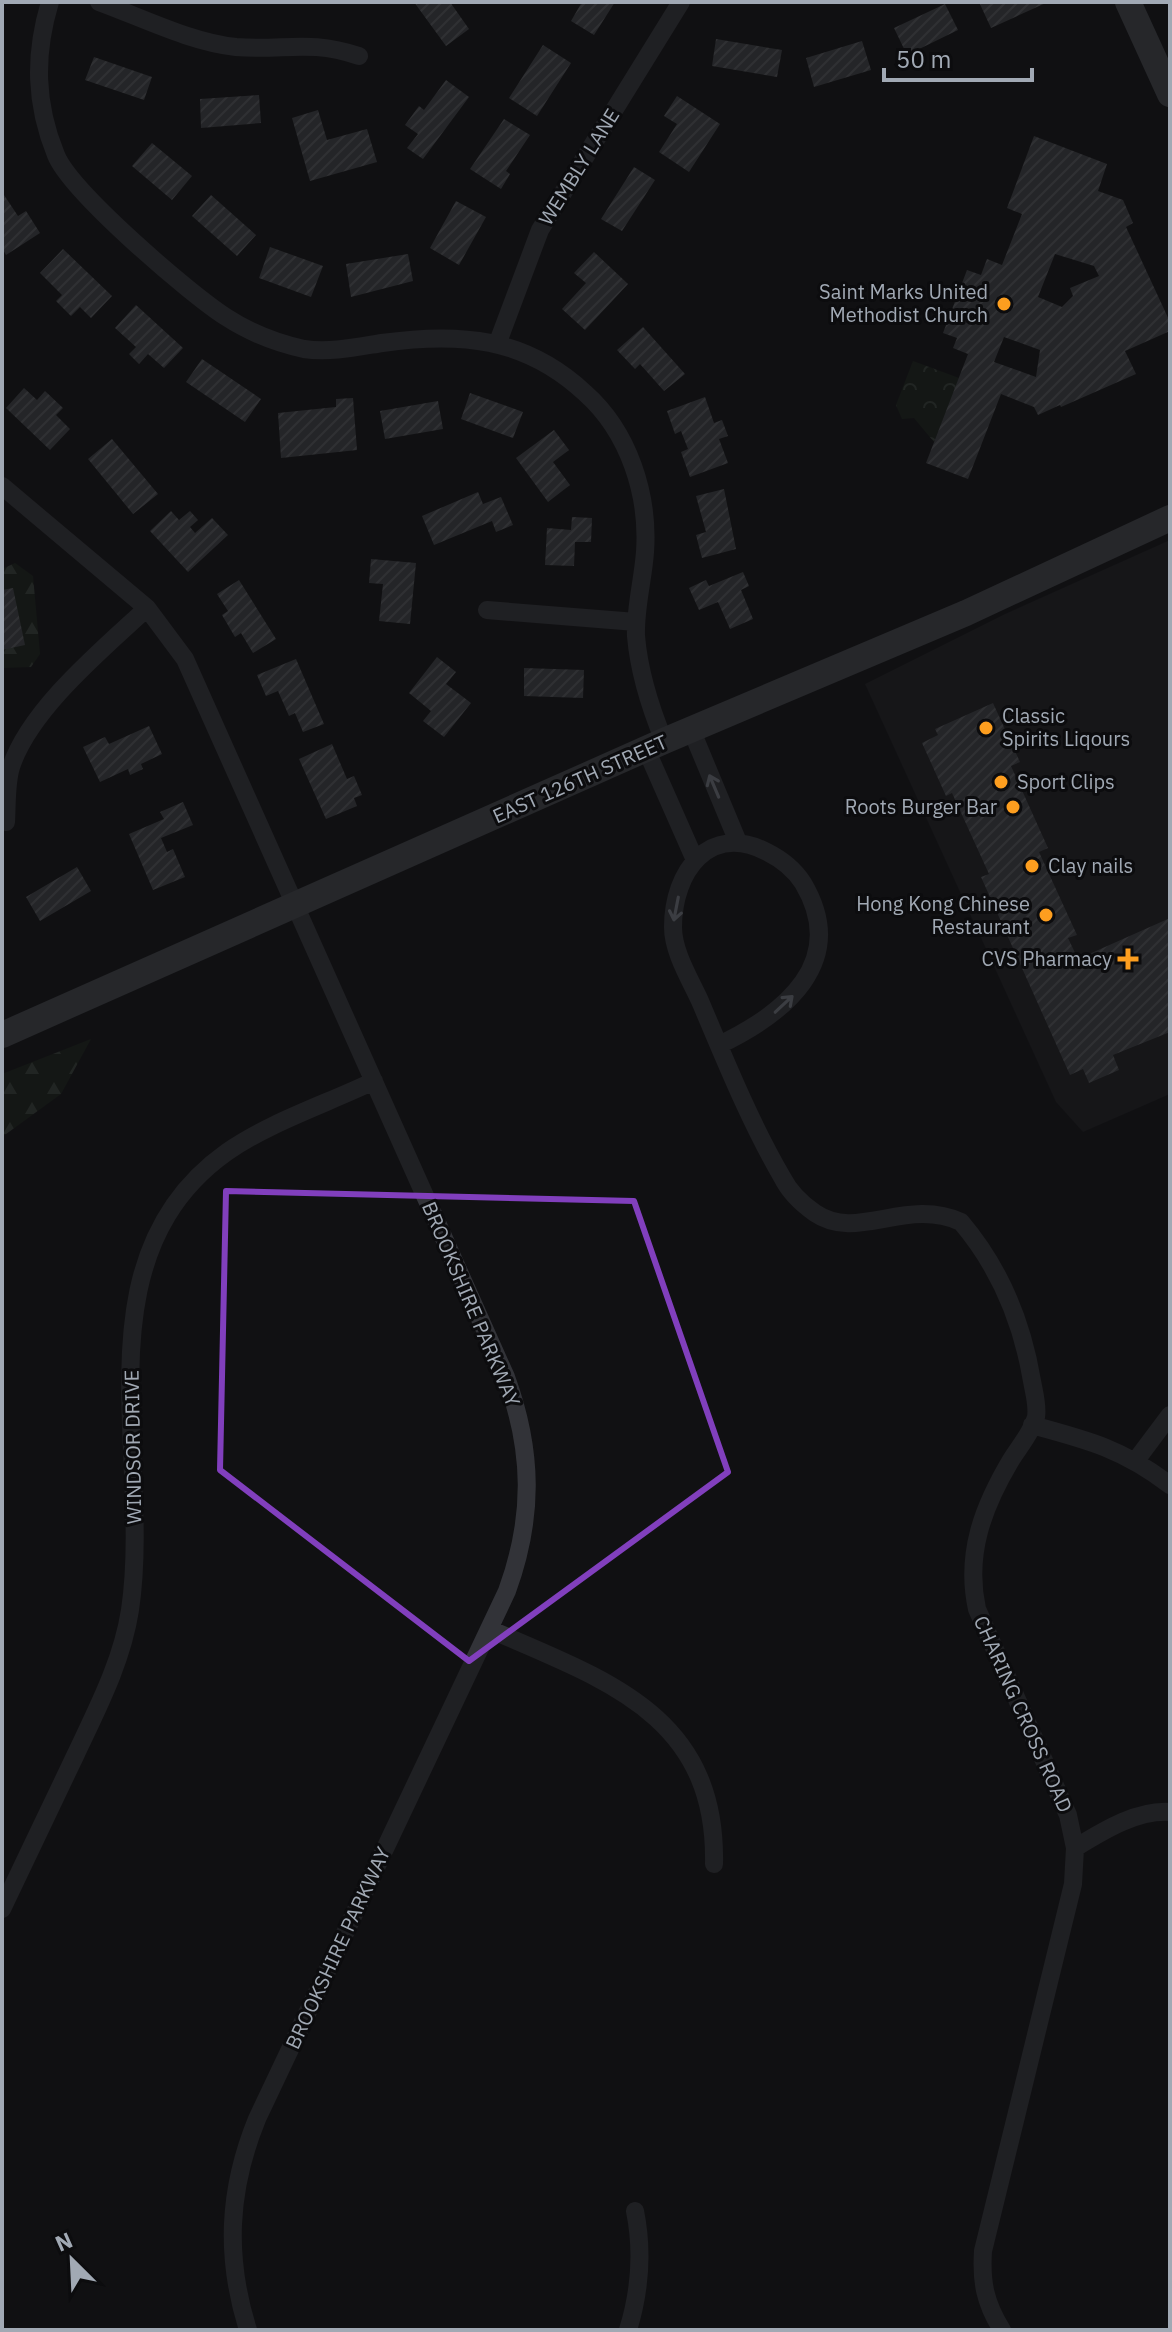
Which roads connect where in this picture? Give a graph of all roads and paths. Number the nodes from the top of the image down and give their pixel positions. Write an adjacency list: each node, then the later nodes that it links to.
1 (50, 2): 7 (street)
2 (99, 2): 5 (street)
3 (681, 2): 7 (street, WEMBLY LANE)
4 (1128, 2): 6 (street)
5 (359, 56)
6 (1170, 94)
7 (498, 342): 13 (street)
8 (2, 486): 11 (street, BROOKSHIRE PARKWAY)
9 (1170, 498): 10 (street, EAST 126TH STREET)
10 (1163, 520): 14 (street, EAST 126TH STREET)
11 (147, 608): 16 (street); 19 (street, BROOKSHIRE PARKWAY)
12 (487, 610): 13 (street)
13 (636, 622): 15 (street)
14 (691, 729): 15 (street, EAST 126TH STREET); 17 (street, one-way to 14)
15 (655, 745): 18 (street); 19 (street, EAST 126TH STREET)
16 (6, 822)
17 (738, 842): 18 (street); 21 (street, one-way to 17)
18 (695, 860): 21 (street, one-way to 21)
19 (295, 906): 20 (street, EAST 126TH STREET); 22 (street, BROOKSHIRE PARKWAY)
20 (2, 1035)
21 (719, 1045): 24 (street)
22 (374, 1081): 27 (street, BROOKSHIRE PARKWAY); 31 (street, WINDSOR DRIVE)
23 (1170, 1415): 25 (street)
24 (1032, 1425): 25 (street); 29 (street, CHARING CROSS ROAD)
25 (1137, 1459): 26 (street)
26 (1170, 1485)
27 (489, 1629): 30 (street); 33 (street, BROOKSHIRE PARKWAY)
28 (1170, 1812): 29 (street)
29 (1075, 1848): 35 (street, CHARING CROSS ROAD)
30 (714, 1864)
31 (2, 1909)
32 (635, 2211): 34 (street)
33 (248, 2330)
34 (628, 2330)
35 (1002, 2330)

